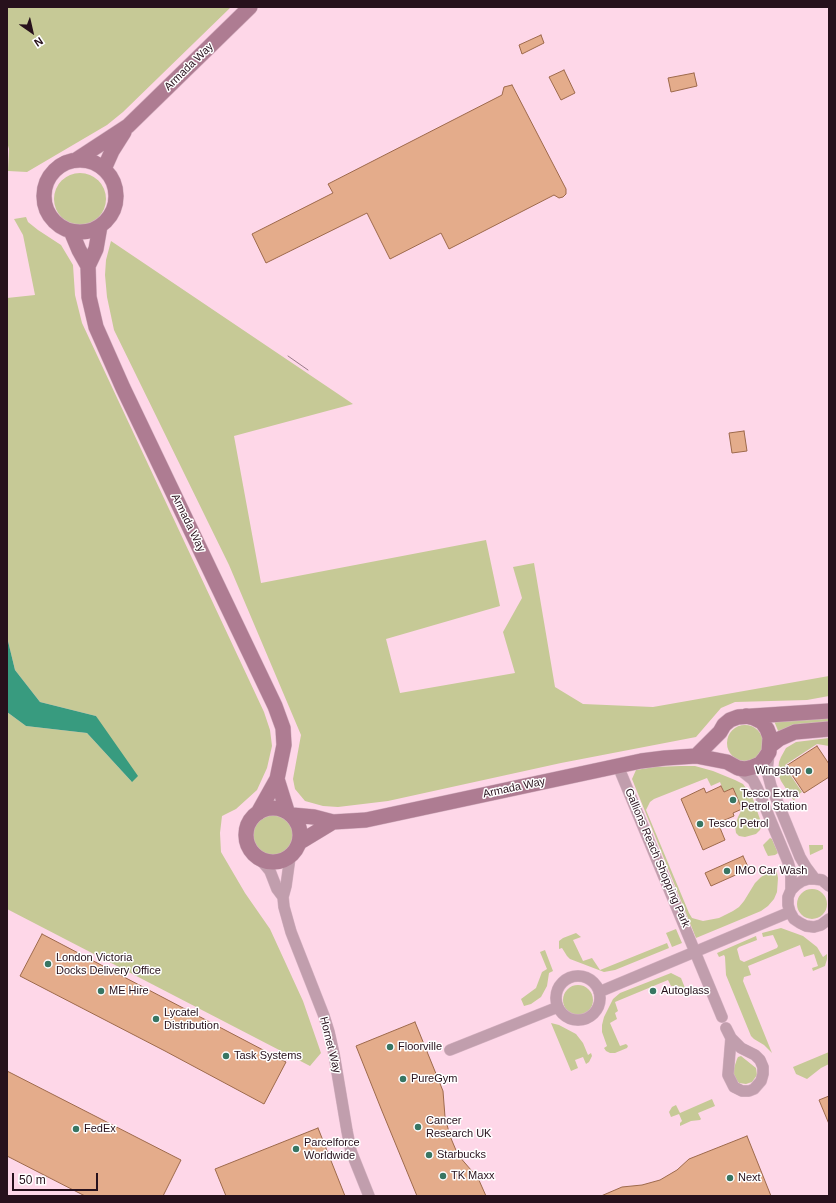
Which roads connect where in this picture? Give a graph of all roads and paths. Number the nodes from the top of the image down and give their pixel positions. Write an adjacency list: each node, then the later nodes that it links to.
1 (250, 7): 2 (street, Armada Way)
2 (128, 126): 3 (street, Armada Way); 4 (street, Armada Way)
3 (76, 160): 4 (street); 6 (street, Armada Way)
4 (104, 169): 5 (street, Armada Way)
5 (100, 226): 6 (street); 7 (street, Armada Way)
6 (71, 231): 7 (street, Armada Way)
7 (88, 266): 16 (street, Armada Way)
8 (829, 711): 9 (street)
9 (746, 716): 11 (street); 12 (street)
10 (829, 729): 12 (street, Armada Way)
11 (720, 732): 13 (street); 14 (street)
12 (770, 749): 14 (street, Armada Way); 23 (street)
13 (696, 756): 14 (street, Armada Way); 15 (street, Armada Way)
14 (732, 765): 25 (street)
15 (618, 766): 19 (street, Armada Way); 29 (street, Gallions Reach Shopping Park)
16 (277, 779): 17 (street, Armada Way); 18 (street, Armada Way)
17 (258, 812): 18 (street, Armada Way); 22 (street, Armada Way)
18 (289, 813): 19 (street, Armada Way); 20 (street, Armada Way)
19 (333, 822): 20 (street, Armada Way)
20 (300, 842): 21 (street, Armada Way)
21 (290, 857): 22 (street); 26 (street, Hornet Way)
22 (260, 859): 26 (street, Hornet Way)
23 (815, 879): 24 (street); 25 (street)
24 (829, 886)
25 (791, 890): 27 (street)
26 (283, 897): 35 (street, Hornet Way)
27 (790, 912): 28 (street); 29 (street)
28 (829, 920)
29 (695, 951): 30 (street); 32 (street, Gallions Reach Shopping Park)
30 (598, 992): 31 (street); 31 (street)
31 (558, 1007): 34 (street)
32 (722, 1017)
33 (729, 1033): 33 (street)
34 (450, 1050)
35 (369, 1196)

